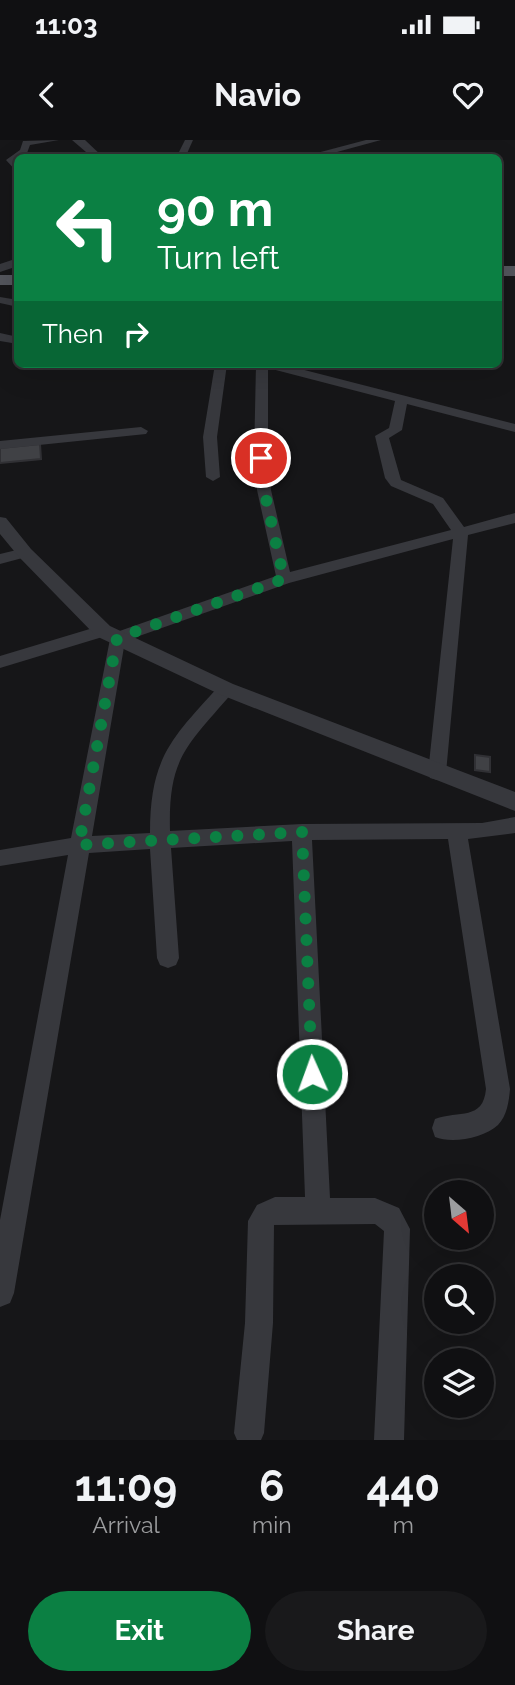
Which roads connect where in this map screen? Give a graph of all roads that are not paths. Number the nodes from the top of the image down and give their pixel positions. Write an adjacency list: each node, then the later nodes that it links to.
1 (55, 140): 6 (street)
2 (77, 140): 8 (street)
3 (88, 140): 9 (street)
4 (320, 140): 7 (street)
5 (377, 140): 7 (street)
6 (22, 141)
7 (335, 150): 10 (street)
8 (95, 154)
9 (103, 154)
10 (318, 154)
11 (220, 368): 18 (street)
12 (264, 368): 24 (street)
13 (280, 368): 14 (street)
14 (402, 399): 15 (street); 21 (street)
15 (513, 425)
16 (141, 431): 17 (street)
17 (0, 445)
18 (213, 477)
19 (515, 518): 21 (street)
20 (0, 522): 22 (street)
21 (461, 533): 24 (street); 28 (street)
22 (25, 553): 23 (street); 25 (street)
23 (0, 559)
24 (284, 579): 25 (street)
25 (110, 635): 26 (street); 27 (street); 34 (street)
26 (0, 662)
27 (226, 690): 28 (street); 33 (street)
28 (437, 773): 29 (street)
29 (515, 802)
30 (515, 825): 31 (street)
31 (457, 831): 32 (street); 37 (street)
32 (302, 832): 33 (street); 38 (street)
33 (161, 841): 34 (street); 36 (street)
34 (79, 845): 35 (street); 39 (street)
35 (0, 858)
36 (168, 958)
37 (444, 1128)
38 (318, 1209): 40 (street); 41 (street)
39 (0, 1293)
40 (250, 1433)
41 (388, 1440)

